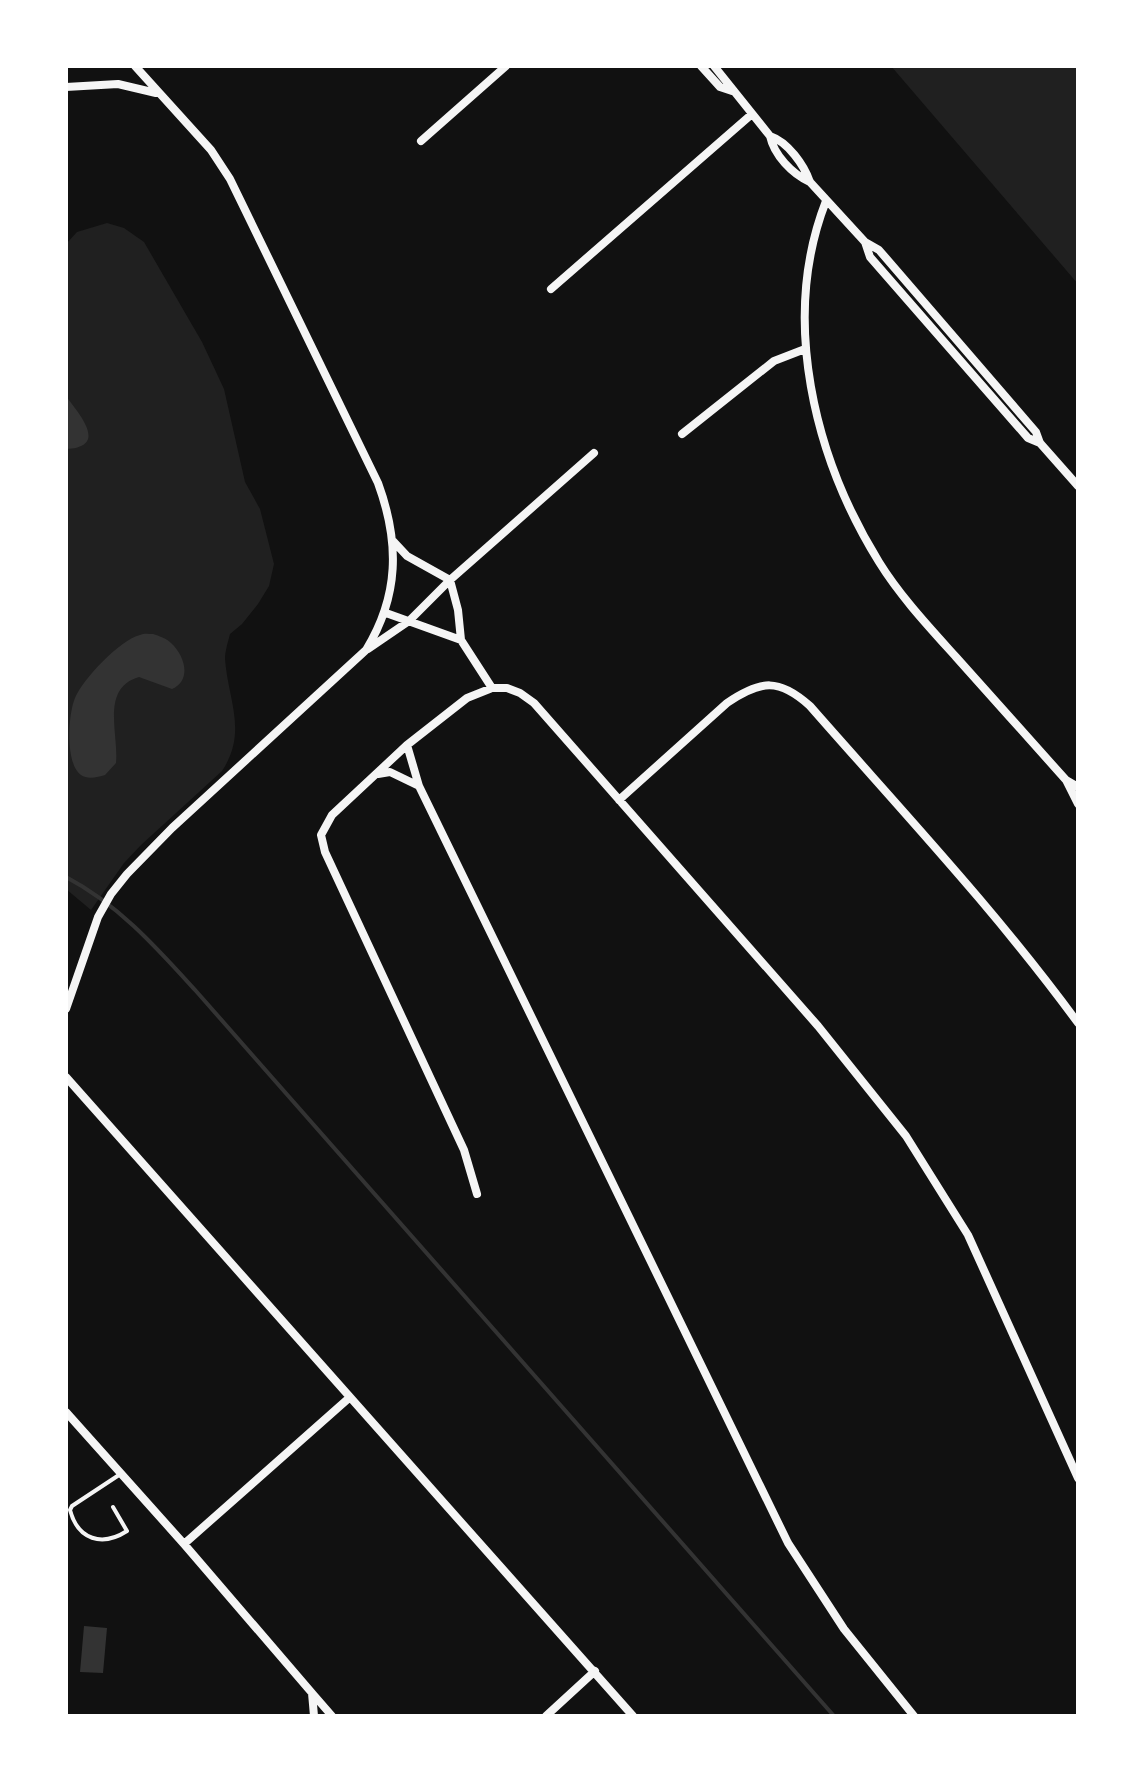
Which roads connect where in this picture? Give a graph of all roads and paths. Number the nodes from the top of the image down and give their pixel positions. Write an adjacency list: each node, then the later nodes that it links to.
1 (135, 66): 7 (street)
2 (506, 66): 9 (street)
3 (701, 66): 6 (street)
4 (714, 66): 6 (street)
5 (66, 87): 7 (street)
6 (732, 91): 8 (street)
7 (160, 95): 16 (street)
8 (752, 114): 10 (street); 11 (street)
9 (421, 141)
10 (826, 201): 12 (street); 15 (street)
11 (551, 289)
12 (805, 349): 13 (street); 25 (street)
13 (682, 434)
14 (594, 453): 17 (street)
15 (1078, 486)
16 (392, 540): 17 (street); 18 (street)
17 (450, 580): 19 (street); 20 (street)
18 (386, 613): 19 (street); 21 (street)
19 (409, 621): 20 (street); 21 (street)
20 (461, 640): 22 (street)
21 (366, 650): 30 (street)
22 (492, 688): 23 (street); 28 (street)
23 (407, 745): 24 (street); 26 (street)
24 (377, 774): 26 (street); 33 (street)
25 (1066, 780): 27 (street); 29 (street)
26 (419, 786): 46 (street)
27 (1078, 787)
28 (619, 800): 31 (street); 37 (street)
29 (1078, 804)
30 (66, 1009)
31 (1078, 1023)
32 (66, 1077): 34 (street)
33 (477, 1194)
34 (349, 1398): 39 (street); 40 (street)
35 (66, 1412): 36 (street)
36 (121, 1474): 38 (lane); 39 (street)
37 (1078, 1478)
38 (113, 1507)
39 (184, 1544): 41 (street)
40 (595, 1671): 44 (street); 45 (street)
41 (312, 1693): 42 (street); 43 (street)
42 (314, 1716)
43 (332, 1716)
44 (546, 1716)
45 (633, 1716)
46 (914, 1716)

